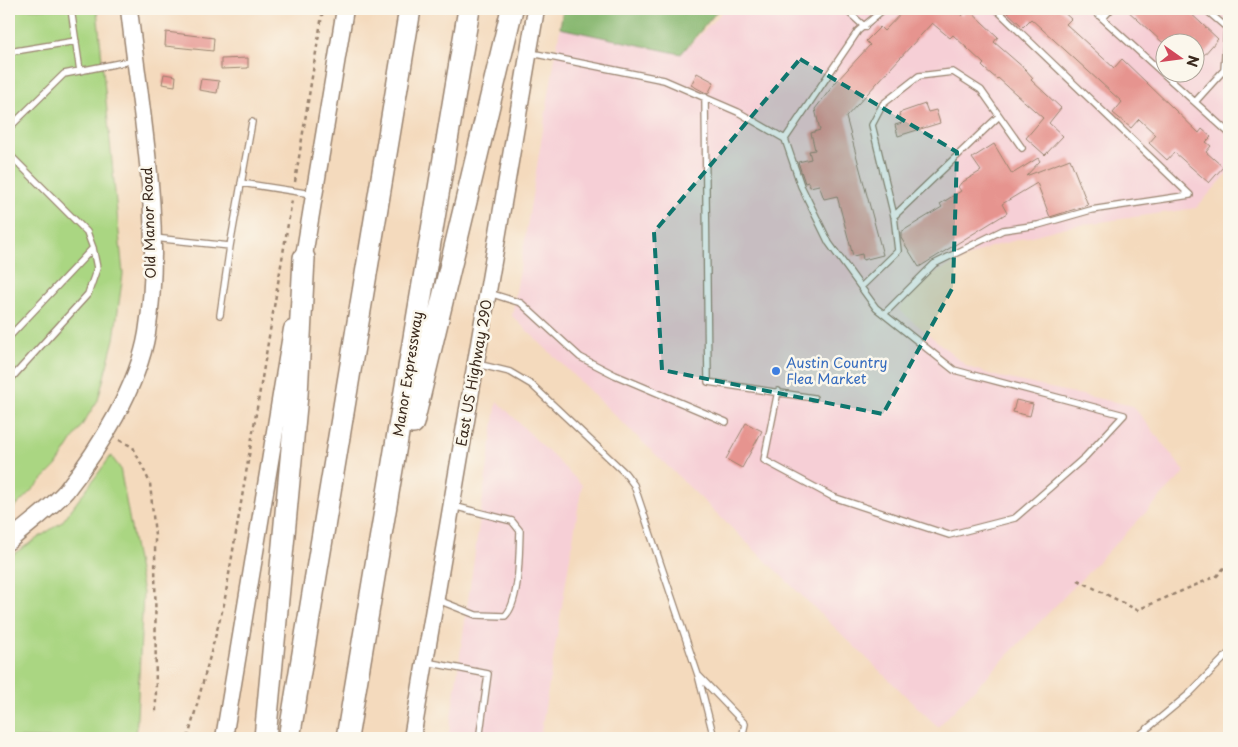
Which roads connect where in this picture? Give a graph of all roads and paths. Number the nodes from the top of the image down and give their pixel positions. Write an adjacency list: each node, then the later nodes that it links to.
1 (71, 9): 18 (lane)
2 (128, 9): 21 (main road, Old Manor Road)
3 (324, 9): 34 (path)
4 (345, 9): 35 (main road)
5 (410, 9): 66 (highway)
6 (469, 9): 52 (highway, Manor Expressway)
7 (512, 9): 52 (highway)
8 (536, 9): 20 (main road, East US Highway 290)
9 (845, 9): 16 (lane)
10 (884, 9): 16 (lane)
11 (996, 9): 43 (lane)
12 (1092, 9): 15 (lane)
13 (1111, 9): 15 (lane)
14 (1205, 9): 17 (lane)
15 (1102, 18): 25 (lane)
16 (865, 27): 30 (lane)
17 (1228, 27): 22 (lane)
18 (76, 41): 19 (lane); 23 (lane)
19 (9, 52)
20 (529, 52): 24 (lane); 42 (main road, East US Highway 290)
21 (135, 60): 23 (lane); 37 (main road, Old Manor Road)
22 (1227, 70): 25 (lane)
23 (80, 71): 28 (lane)
24 (705, 97): 30 (lane); 48 (lane)
25 (1195, 102): 29 (lane)
26 (999, 116): 31 (lane); 36 (lane); 36 (lane)
27 (252, 122): 33 (lane)
28 (9, 128)
29 (1229, 133)
30 (785, 139): 41 (lane)
31 (1022, 148)
32 (9, 154): 39 (lane)
33 (241, 183): 34 (lane); 38 (lane)
34 (293, 191): 35 (lane); 63 (path)
35 (314, 195): 40 (main road)
36 (894, 216): 41 (lane)
37 (152, 238): 38 (lane); 51 (main road, Old Manor Road)
38 (230, 246): 44 (lane)
39 (93, 248): 45 (lane); 47 (lane)
40 (304, 258): 64 (main road); 65 (highway)
41 (861, 287): 43 (lane)
42 (488, 293): 46 (main road, East US Highway 290); 50 (lane)
43 (884, 314): 48 (lane)
44 (220, 315)
45 (9, 337)
46 (475, 363): 53 (main road, East US Highway 290); 60 (lane)
47 (9, 381)
48 (778, 391): 49 (lane)
49 (814, 398)
50 (726, 422)
51 (106, 433): 54 (main road, Old Manor Road); 61 (path)
52 (386, 504): 67 (highway, Manor Expressway)
53 (451, 506): 57 (main road, East US Highway 290); 57 (lane)
54 (9, 541)
55 (1229, 562): 56 (path)
56 (1078, 580)
57 (435, 599): 59 (main road, East US Highway 290)
58 (1229, 653): 71 (lane)
59 (424, 662): 62 (lane); 68 (main road, East US Highway 290)
60 (698, 675): 69 (lane); 70 (lane)
61 (156, 714)
62 (480, 732)
63 (188, 738)
64 (224, 738)
65 (265, 738)
66 (289, 738)
67 (347, 738)
68 (412, 738)
69 (714, 738)
70 (742, 738)
71 (1136, 738)

